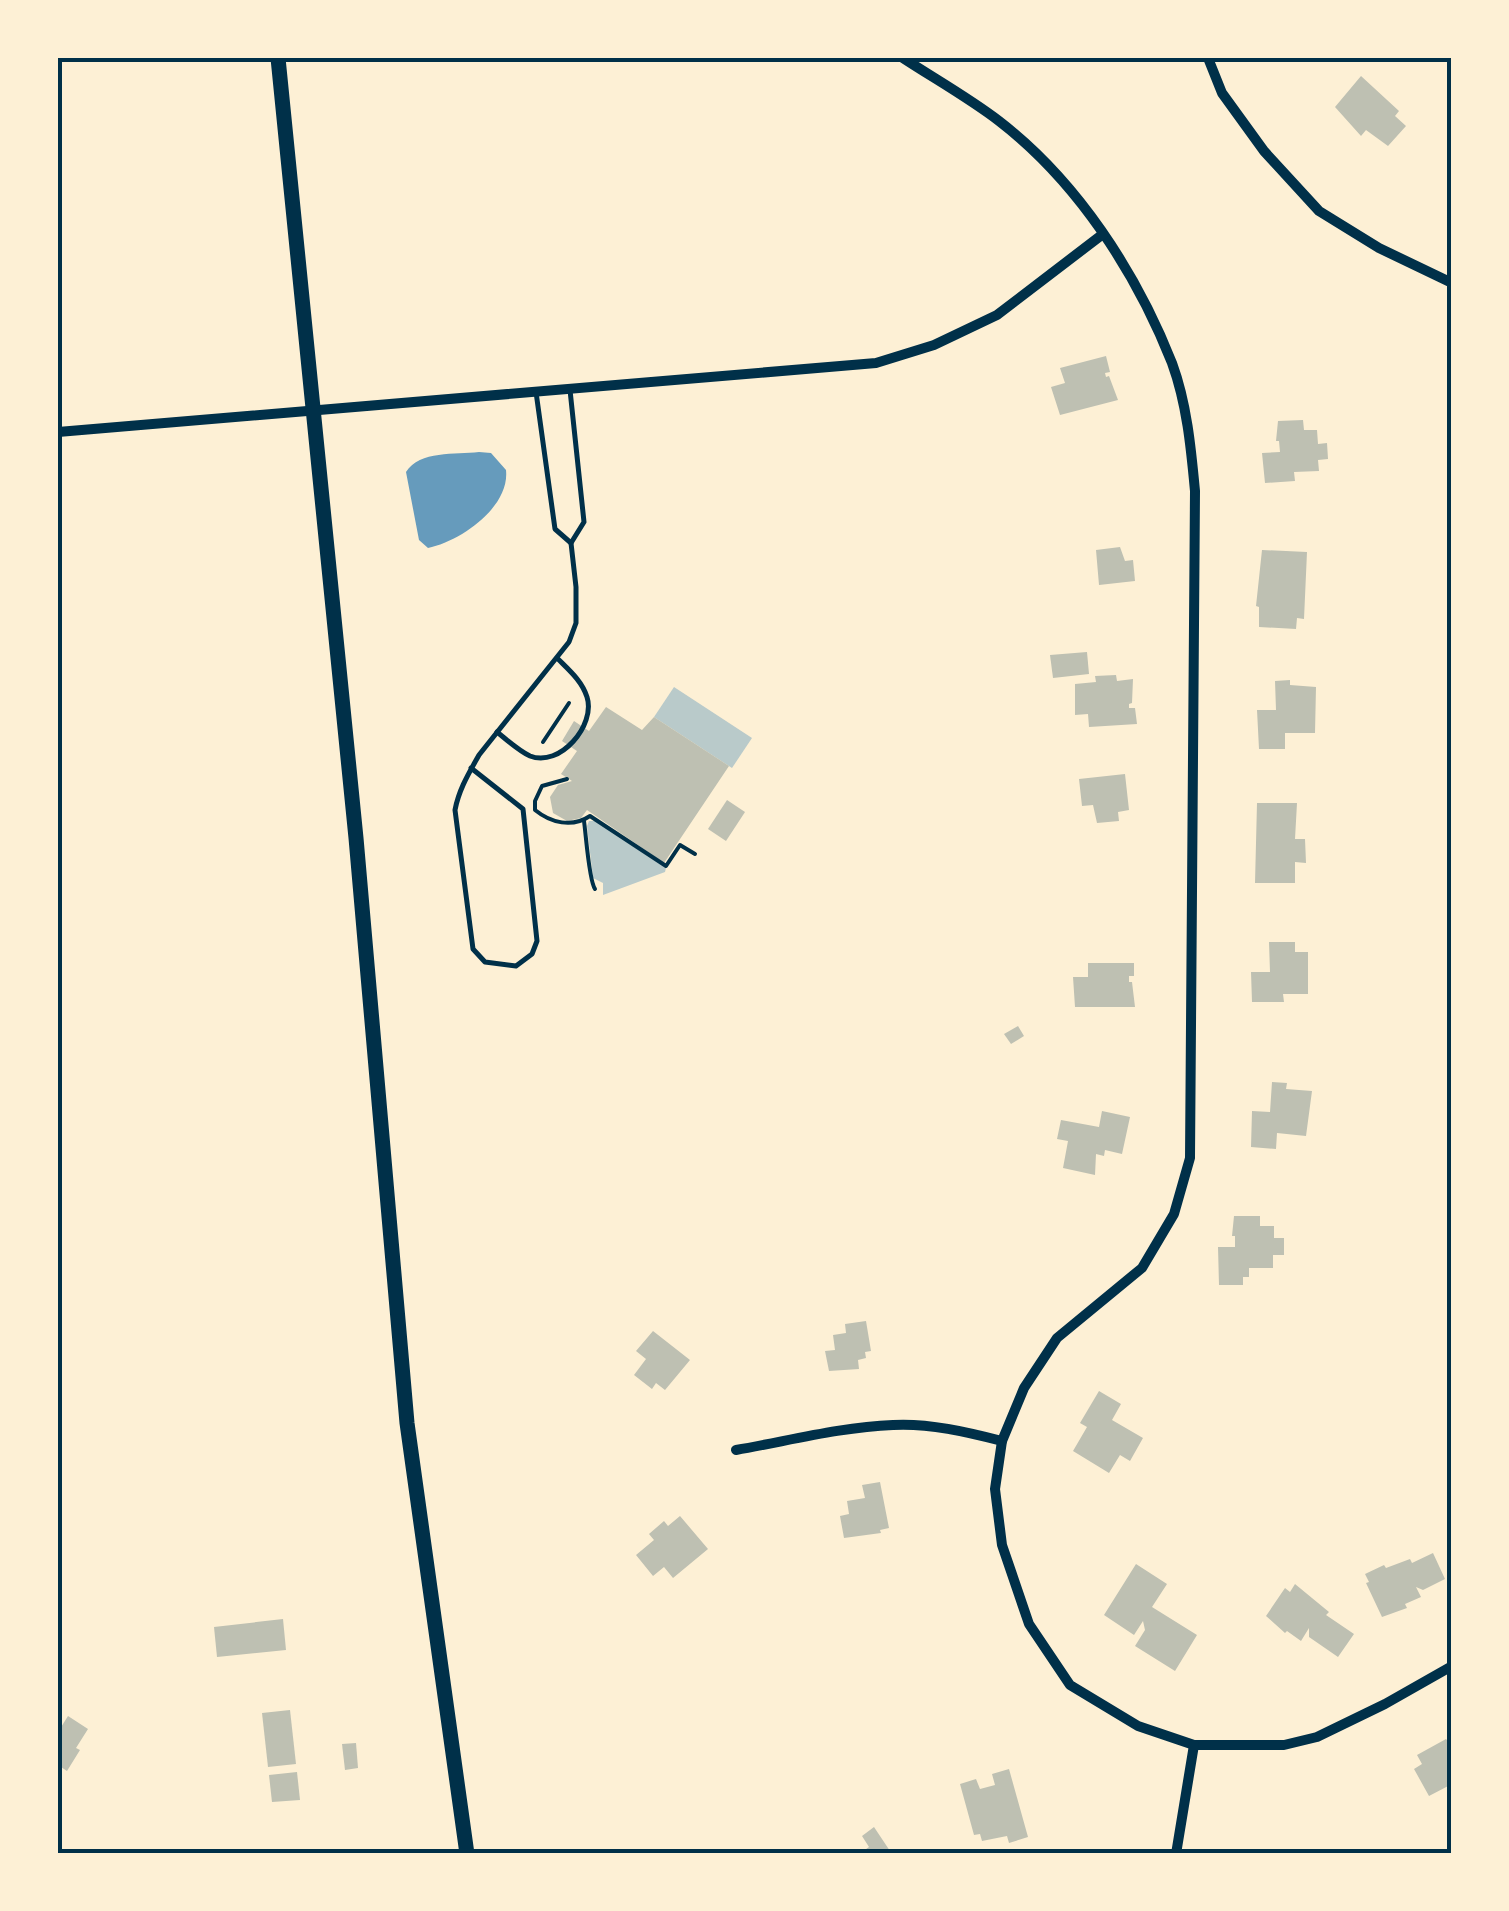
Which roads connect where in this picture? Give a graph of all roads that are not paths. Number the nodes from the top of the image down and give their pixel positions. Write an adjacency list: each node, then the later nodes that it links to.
1 (278, 58): 8 (main road)
2 (903, 58): 4 (street)
3 (1208, 58): 5 (street)
4 (1103, 234): 6 (street); 14 (street)
5 (1452, 284)
6 (570, 390): 7 (street); 10 (lane)
7 (536, 392): 8 (street); 10 (lane)
8 (314, 408): 9 (street); 18 (main road)
9 (58, 432)
10 (571, 543): 11 (lane)
11 (556, 658): 12 (lane); 12 (lane)
12 (497, 732): 13 (lane)
13 (471, 768): 13 (lane)
14 (1002, 1441): 15 (street); 17 (street)
15 (736, 1450)
16 (1452, 1666): 17 (street)
17 (1194, 1745): 19 (street)
18 (467, 1854)
19 (1176, 1854)

